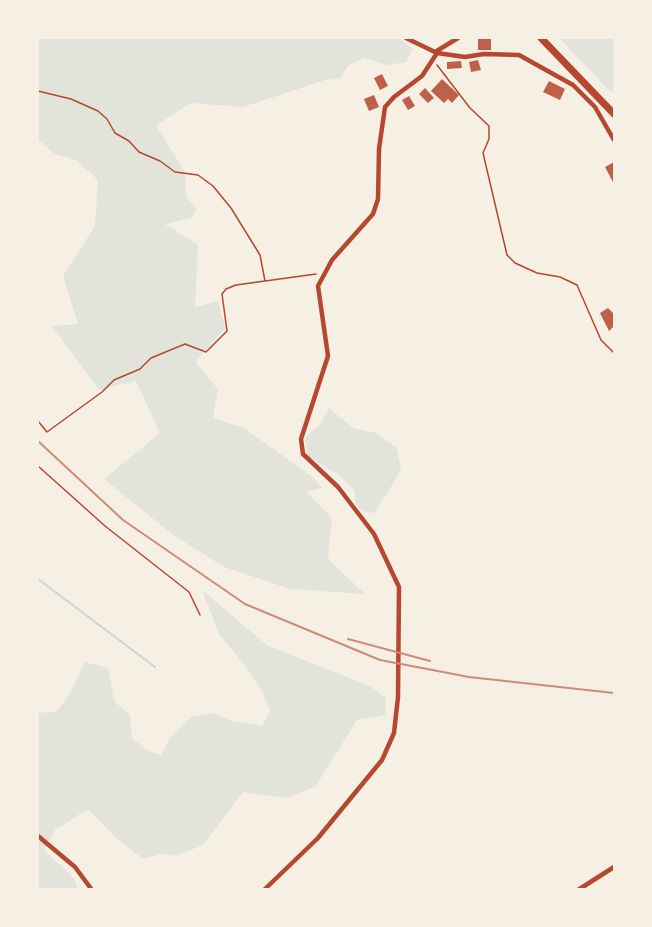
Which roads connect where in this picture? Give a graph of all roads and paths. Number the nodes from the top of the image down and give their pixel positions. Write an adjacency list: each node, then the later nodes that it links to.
1 (406, 38): 4 (street)
2 (458, 38): 4 (street)
3 (541, 38): 7 (highway)
4 (436, 53): 5 (street); 8 (street)
5 (434, 62): 11 (street); 13 (path)
6 (38, 91): 12 (path)
7 (607, 106): 8 (street); 9 (highway)
8 (595, 107): 10 (street)
9 (615, 114)
10 (615, 141)
11 (323, 273): 12 (path); 20 (street)
12 (265, 281): 14 (path)
13 (615, 353)
14 (38, 421)
15 (38, 466): 16 (path)
16 (200, 615)
17 (38, 836): 19 (street)
18 (615, 867): 21 (street)
19 (92, 890)
20 (264, 890)
21 (578, 890)

